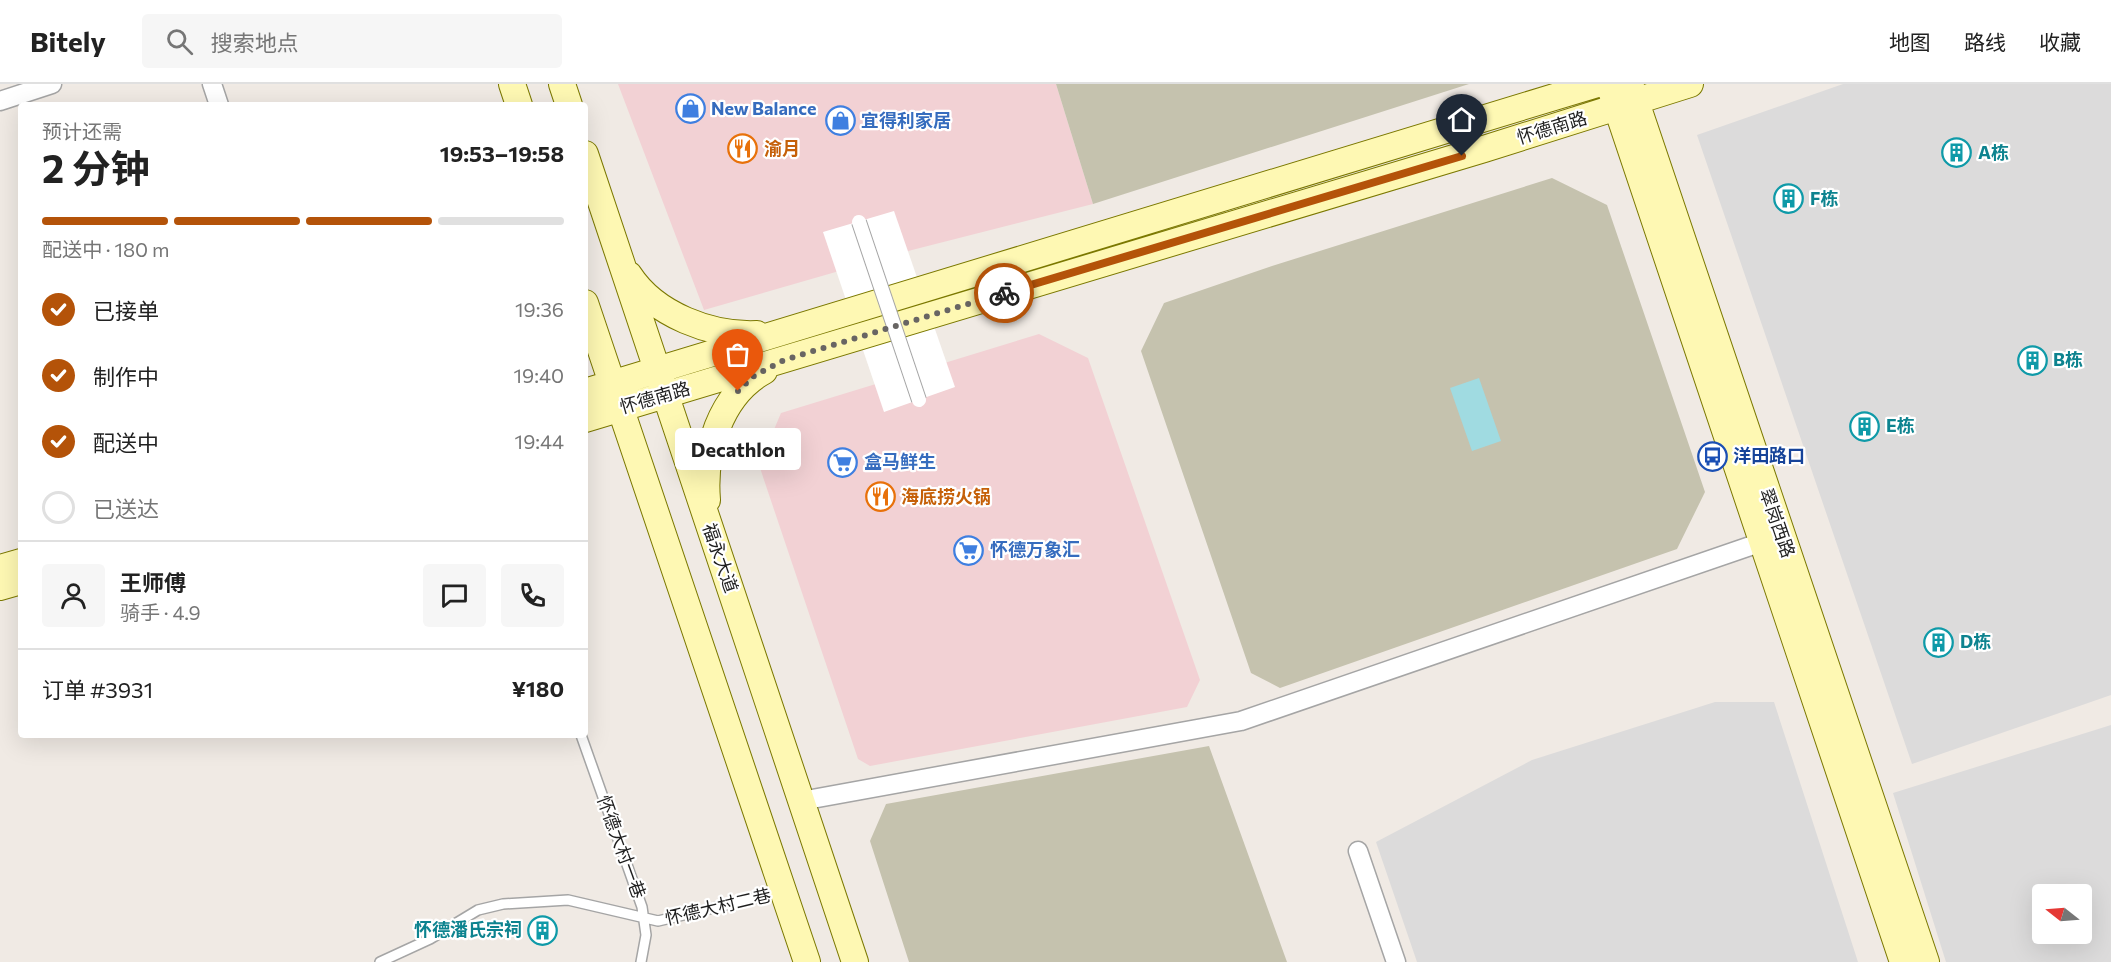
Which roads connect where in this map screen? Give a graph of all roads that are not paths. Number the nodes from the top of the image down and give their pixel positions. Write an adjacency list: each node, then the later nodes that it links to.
1 (52, 84): 8 (street)
2 (212, 84): 9 (street)
3 (512, 84): 10 (main road)
4 (561, 84): 11 (main road)
5 (1597, 84): 16 (main road, 怀德南路)
6 (1690, 84): 7 (main road, 怀德南路)
7 (1623, 94): 17 (main road, 怀德南路); 26 (main road, 翠岗西路); 42 (main road, 翠岗西路)
8 (0, 101)
9 (218, 102)
10 (518, 102)
11 (567, 102)
12 (588, 163): 14 (main road, 福永大道)
13 (858, 222): 22 (street, bridge)
14 (619, 257): 16 (main road); 18 (main road, 福永大道)
15 (588, 312): 19 (main road)
16 (778, 333): 18 (main road, 怀德南路)
17 (784, 360): 21 (main road, 怀德南路); 25 (main road)
18 (657, 370): 19 (main road, 怀德南路); 21 (main road, 福永大道)
19 (612, 384): 20 (main road, 怀德南路); 23 (main road)
20 (588, 391)
21 (665, 396): 23 (main road, 怀德南路); 25 (main road, 福永大道)
22 (919, 400)
23 (620, 409): 24 (main road, 怀德南路); 34 (main road)
24 (588, 418)
25 (710, 528): 32 (main road, 福永大道)
26 (1762, 542): 32 (street); 41 (main road, 翠岗西路)
27 (18, 563): 28 (main road)
28 (0, 568)
29 (18, 582): 30 (main road)
30 (0, 587)
31 (582, 738): 35 (lane, 怀德大村一巷)
32 (801, 801): 39 (main road, 福永大道)
33 (1358, 851): 40 (street)
34 (783, 891): 35 (lane, 怀德大村二巷); 38 (main road)
35 (645, 920): 36 (lane, 怀德大村二巷); 37 (lane, 怀德大村一巷)
36 (380, 962)
37 (641, 962)
38 (807, 962)
39 (855, 962)
40 (1396, 962)
41 (1903, 962)
42 (1926, 962)

